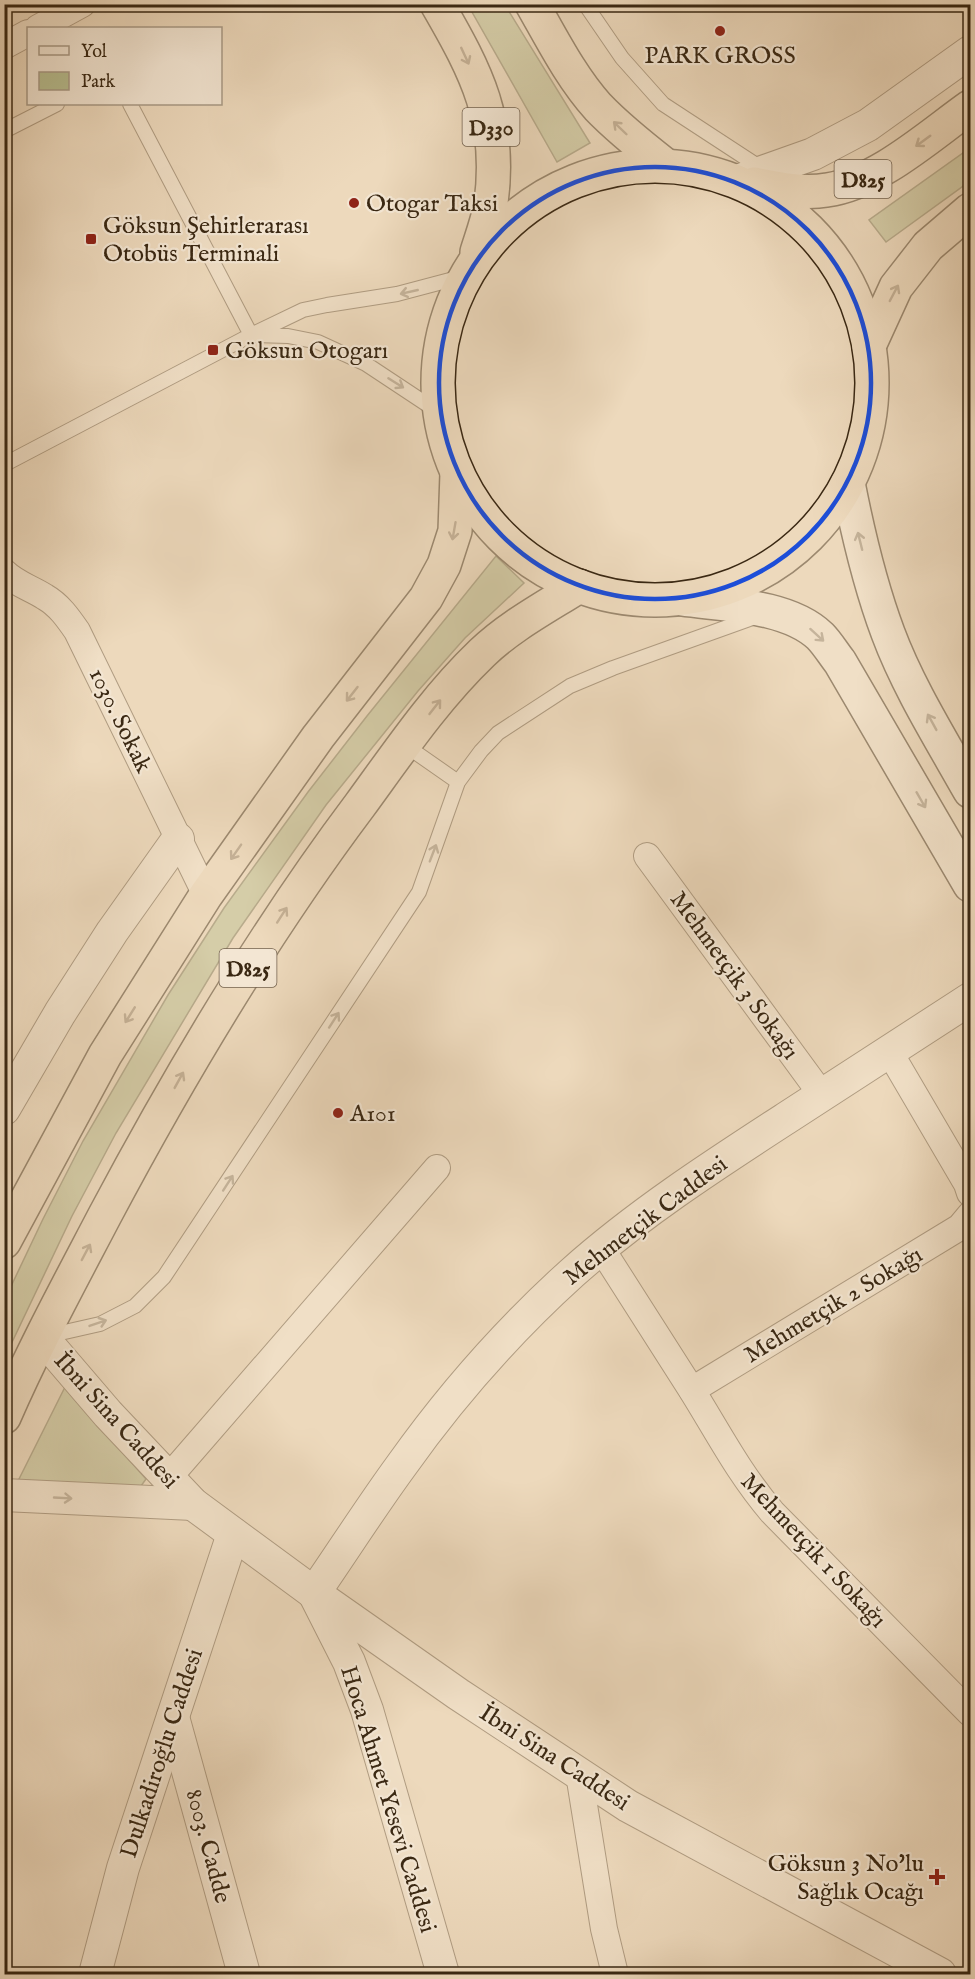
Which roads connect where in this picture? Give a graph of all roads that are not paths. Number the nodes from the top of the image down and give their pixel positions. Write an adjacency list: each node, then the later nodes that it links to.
1 (82, 4): 5 (street)
2 (437, 4): 16 (highway, D330, one-way to 16)
3 (532, 4): 13 (highway, one-way to 3)
4 (585, 4): 14 (lane)
5 (46, 18)
6 (27, 34): 7 (street)
7 (4, 46)
8 (970, 52): 14 (street)
9 (55, 105): 12 (lane)
10 (131, 105): 17 (lane)
11 (970, 107): 14 (highway, D825, one-way to 14)
12 (4, 131)
13 (664, 165): 14 (highway); 16 (highway)
14 (751, 176): 18 (highway)
15 (970, 210): 18 (highway, one-way to 15)
16 (470, 268): 17 (lane, one-way to 17); 19 (highway)
17 (251, 335): 19 (lane, one-way to 19); 20 (lane)
18 (869, 346): 22 (highway)
19 (440, 413): 21 (highway)
20 (4, 453)
21 (457, 473): 24 (highway); 33 (highway, one-way to 33)
22 (848, 483): 25 (highway); 29 (main road, one-way to 22)
23 (7, 582): 30 (street, 1030. Sokak)
24 (579, 586): 25 (highway); 27 (highway, D825, one-way to 24)
25 (682, 599): 26 (main road)
26 (773, 611): 28 (lane); 32 (main road, one-way to 32)
27 (405, 745): 28 (lane); 43 (highway, D825, one-way to 27)
28 (459, 782): 43 (lane, one-way to 28)
29 (970, 791)
30 (178, 839): 33 (street, 1030. Sokak); 37 (street)
31 (647, 856): 36 (street, Mehmetçik 3 Sokağı)
32 (970, 885)
33 (206, 895): 41 (highway, one-way to 41)
34 (970, 999): 35 (street, Mehmetçik Caddesi)
35 (889, 1051): 36 (street, Mehmetçik Caddesi); 39 (street)
36 (822, 1095): 42 (street, Mehmetçik Caddesi)
37 (4, 1109)
38 (437, 1168): 46 (street)
39 (970, 1193)
40 (970, 1215): 44 (street, Mehmetçik 2 Sokağı)
41 (4, 1242)
42 (601, 1248): 44 (street, Mehmetçik 1 Sokağı); 51 (street, Mehmetçik Caddesi)
43 (42, 1337): 45 (highway, D825); 46 (street, İbni Sina Caddesi)
44 (692, 1390): 53 (street, Mehmetçik 1 Sokağı)
45 (4, 1417)
46 (169, 1477): 48 (street, İbni Sina Caddesi)
47 (4, 1495): 48 (street, İbni Sina Caddesi, one-way to 48)
48 (193, 1504): 49 (street, İbni Sina Caddesi)
49 (233, 1533): 51 (street, İbni Sina Caddesi); 54 (street, Dulkadiroğlu Caddesi)
50 (4, 1552): 52 (lane)
51 (314, 1593): 55 (street, İbni Sina Caddesi); 58 (street, Hoca Ahmet Yesevi Caddesi)
52 (4, 1594)
53 (970, 1713)
54 (173, 1717): 56 (street, Dulkadiroğlu Caddesi); 57 (street, 8003. Cadde)
55 (579, 1774): 59 (street); 60 (street, İbni Sina Caddesi)
56 (95, 1974)
57 (244, 1974)
58 (443, 1974)
59 (615, 1974)
60 (940, 1974)

